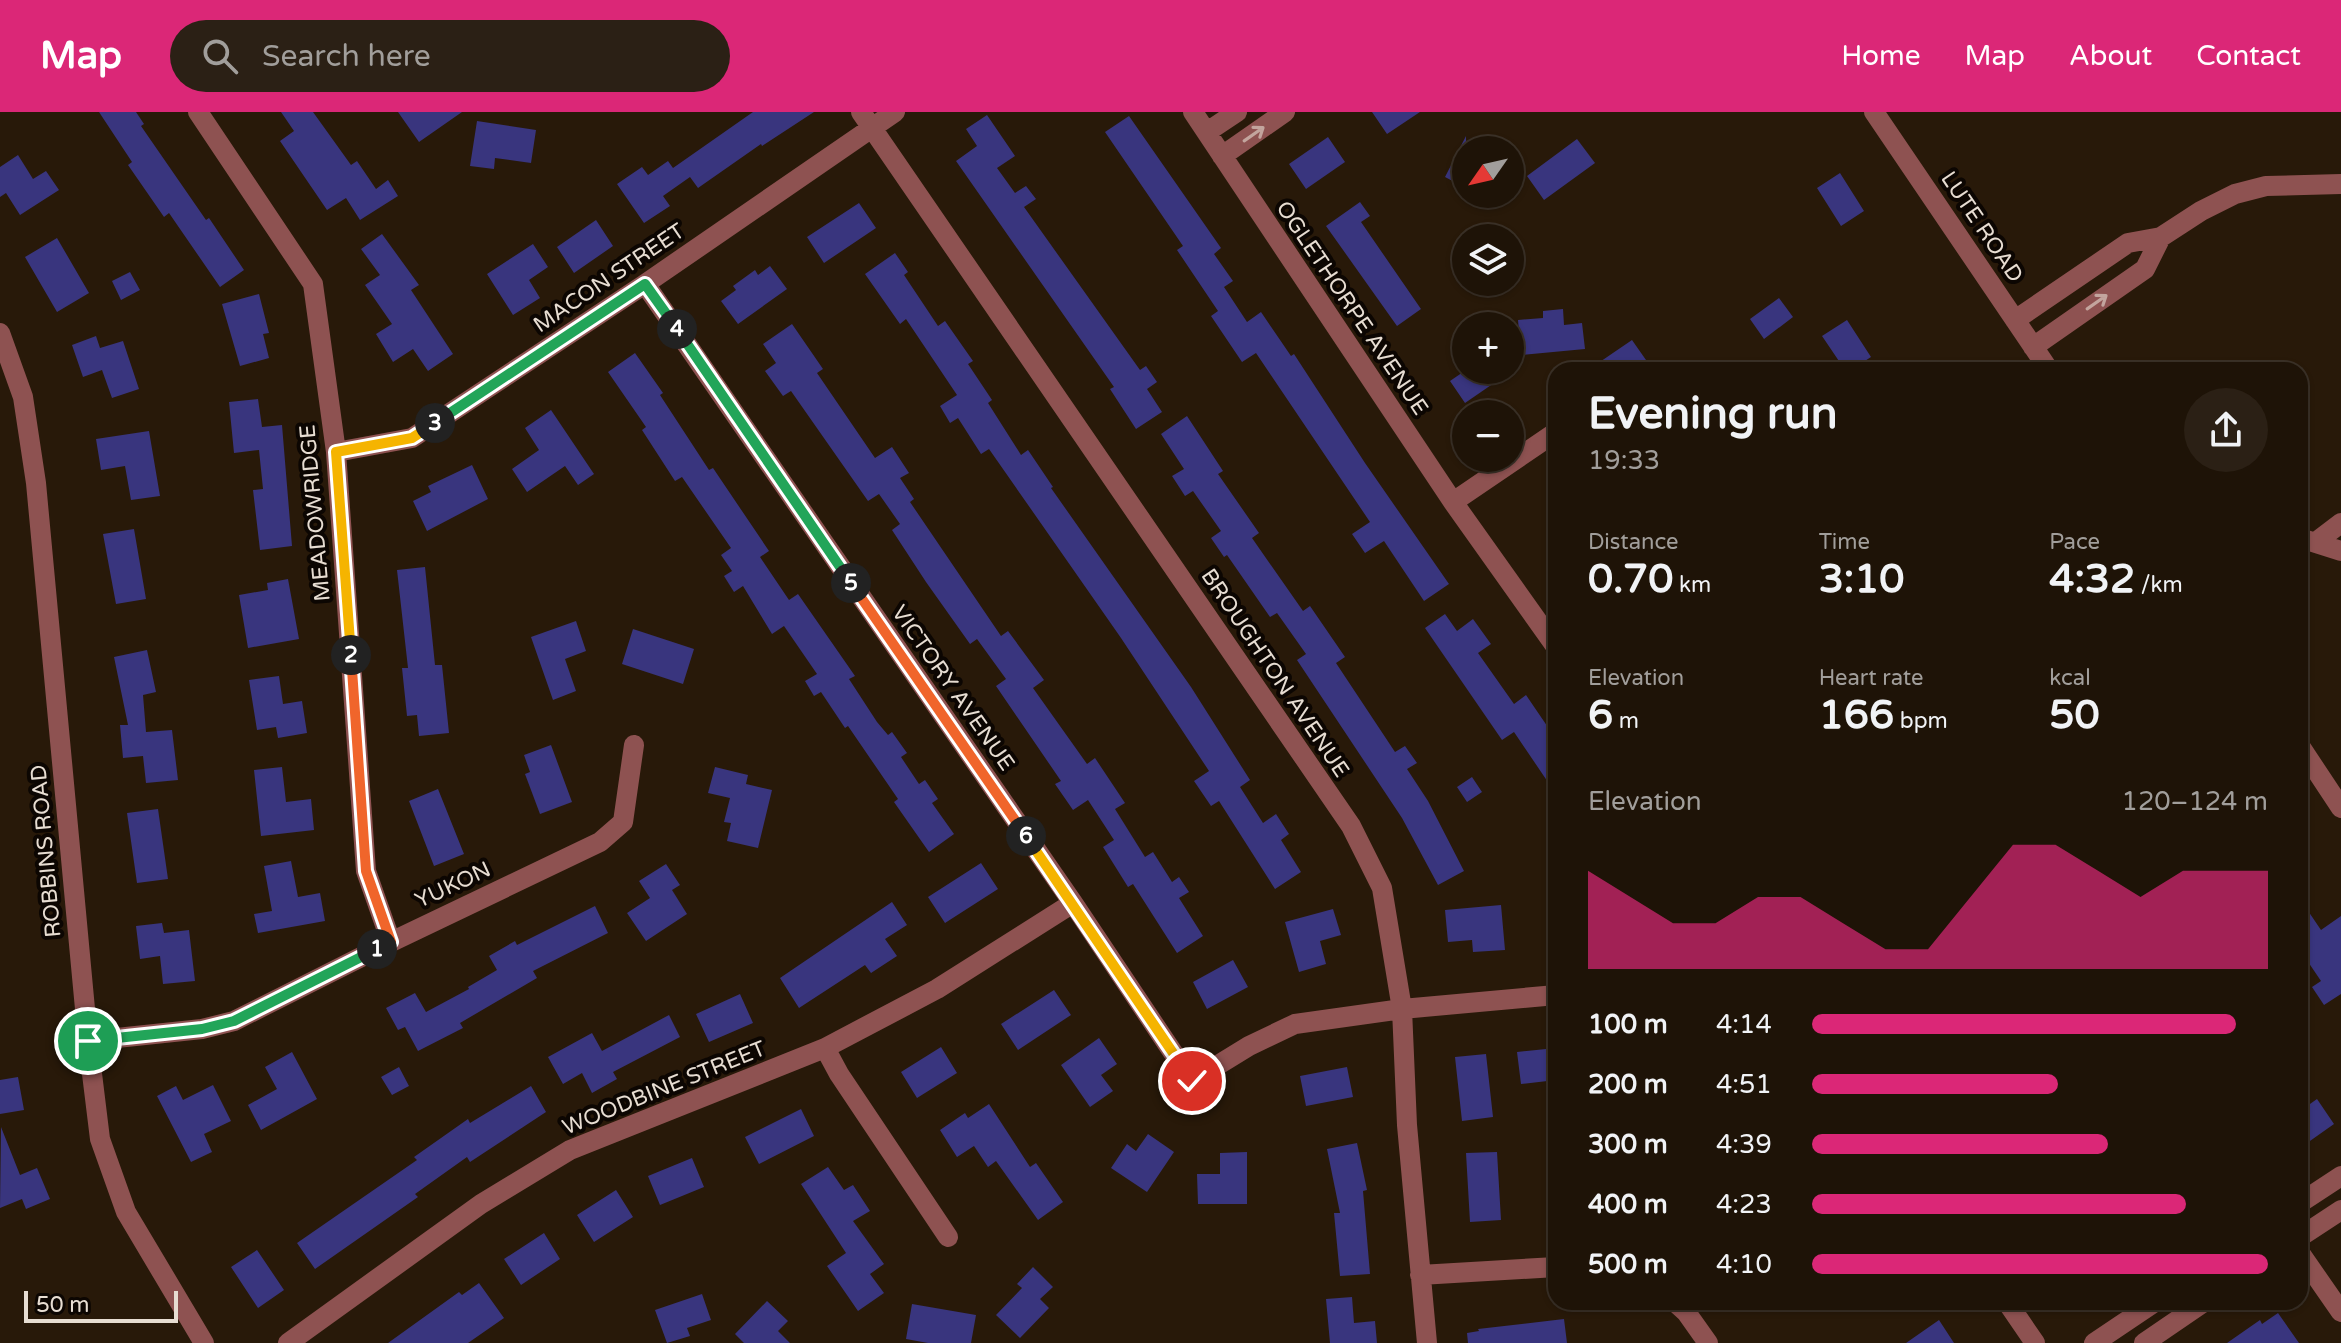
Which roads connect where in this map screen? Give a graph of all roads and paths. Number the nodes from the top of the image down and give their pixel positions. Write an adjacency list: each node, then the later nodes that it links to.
1 (198, 112): 18 (street, MEADOWRIDGE)
2 (895, 112): 7 (street, MACON STREET)
3 (1193, 112): 8 (street, OGLETHORPE AVENUE)
4 (1237, 112): 8 (street)
5 (1285, 112): 9 (street, one-way to 5)
6 (1874, 112): 13 (street, LUTE ROAD)
7 (866, 120): 12 (street, MACON STREET); 30 (street, BROUGHTON AVENUE)
8 (1207, 132): 9 (street, OGLETHORPE AVENUE)
9 (1222, 156): 19 (street, OGLETHORPE AVENUE)
10 (2341, 184): 11 (street)
11 (2161, 237): 13 (street); 15 (street, one-way to 11)
12 (645, 284): 18 (street, MACON STREET); 27 (street, VICTORY AVENUE)
13 (2015, 320): 15 (street, LUTE ROAD)
14 (0, 333): 31 (street, ROBBINS ROAD)
15 (2033, 347): 16 (street, LUTE ROAD)
16 (2043, 362)
17 (1548, 437): 19 (street)
18 (336, 452): 28 (street, MEADOWRIDGE)
19 (1453, 502): 23 (street, OGLETHORPE AVENUE)
20 (2341, 523): 21 (street)
21 (2308, 540): 22 (street)
22 (2341, 551)
23 (1548, 636)
24 (634, 745): 28 (street, YUKON)
25 (2308, 758): 26 (street)
26 (2341, 808)
27 (1073, 903): 30 (street, VICTORY AVENUE); 32 (street, WOODBINE STREET)
28 (391, 942): 31 (street, YUKON)
29 (1548, 996): 30 (street)
30 (1402, 1009): 40 (street, BROUGHTON AVENUE)
31 (88, 1041): 46 (street, ROBBINS ROAD)
32 (825, 1048): 37 (street); 47 (street, WOODBINE STREET)
33 (2341, 1176): 34 (street)
34 (2308, 1198)
35 (2341, 1210): 36 (street)
36 (2308, 1232)
37 (948, 1237)
38 (2308, 1265): 45 (street)
39 (1548, 1267): 40 (street)
40 (1420, 1275): 48 (street, BROUGHTON AVENUE)
41 (1684, 1310): 49 (street)
42 (2012, 1310): 50 (street)
43 (2143, 1310): 51 (street)
44 (2192, 1310): 52 (street)
45 (2341, 1312)
46 (204, 1343)
47 (288, 1343)
48 (1427, 1343)
49 (1708, 1343)
50 (2035, 1343)
51 (2094, 1343)
52 (2144, 1343)

